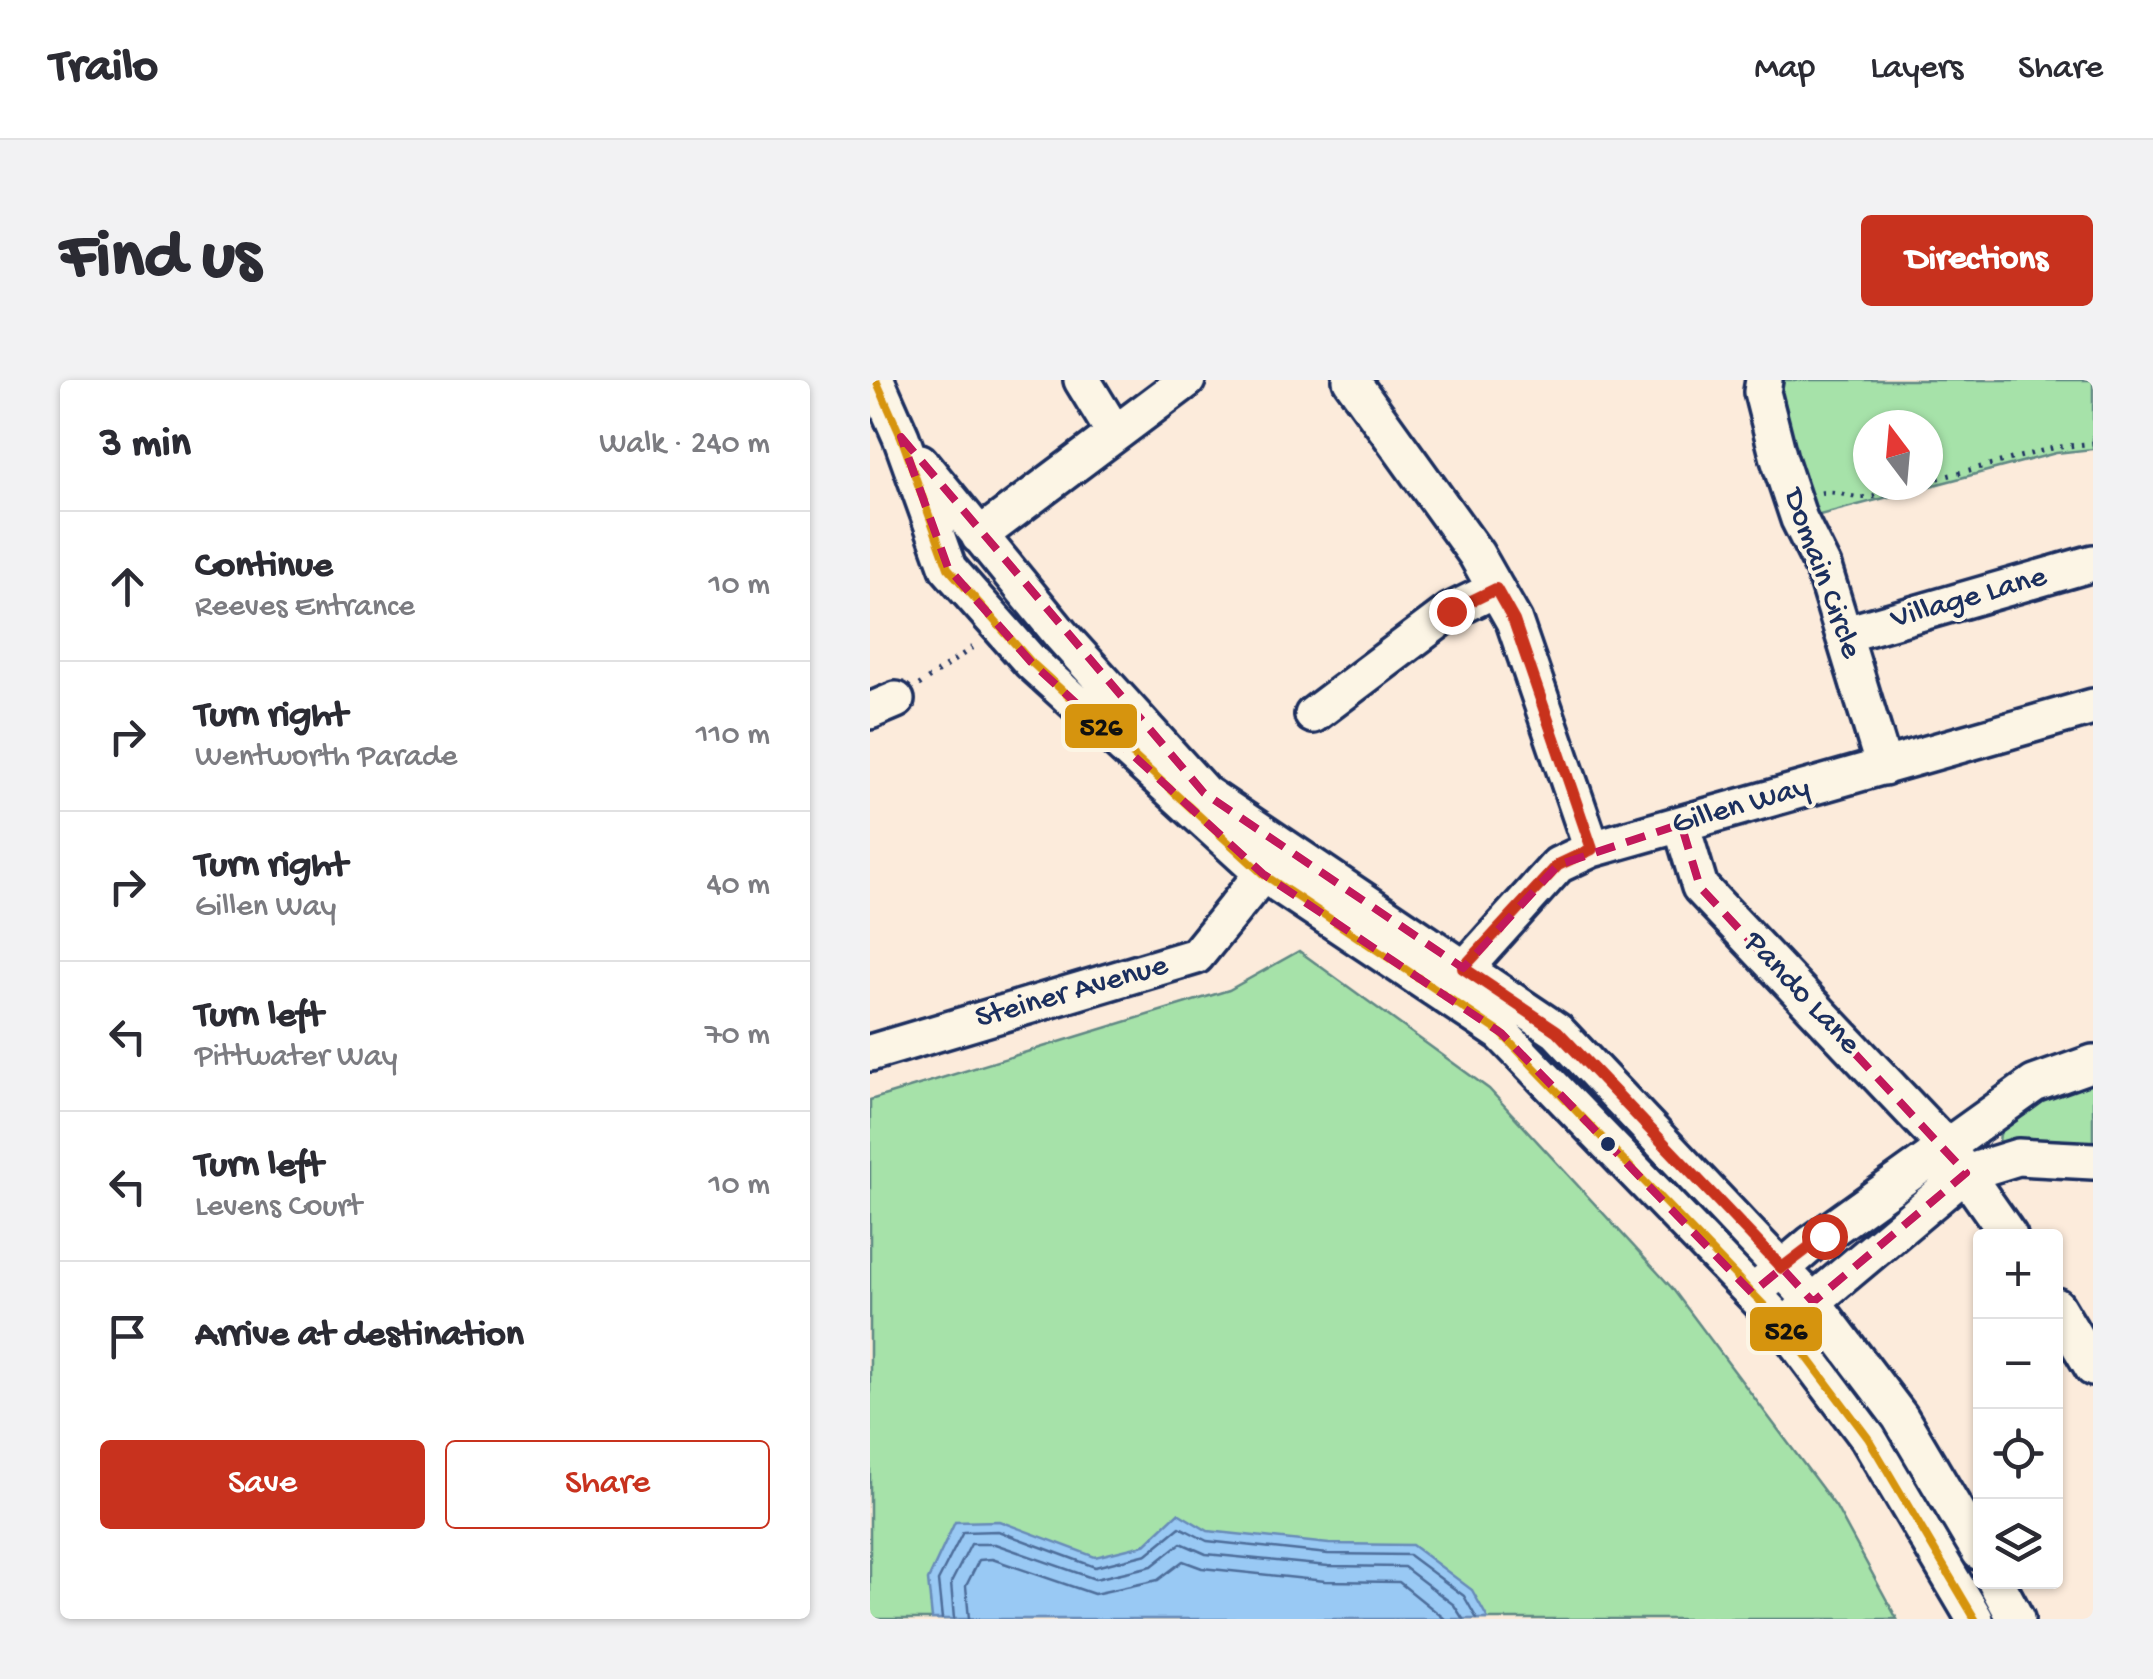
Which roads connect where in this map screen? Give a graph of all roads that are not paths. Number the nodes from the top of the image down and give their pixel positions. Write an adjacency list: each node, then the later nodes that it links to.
1 (876, 380): 7 (street)
2 (1082, 380): 6 (street)
3 (1186, 380): 6 (street)
4 (1351, 380): 10 (street)
5 (1764, 380): 11 (street, Domain Circle)
6 (1115, 434): 8 (street)
7 (901, 437): 8 (street); 17 (street)
8 (980, 536): 17 (street)
9 (2093, 563): 11 (street, Village Lane)
10 (1496, 589): 13 (street); 16 (street)
11 (1846, 634): 14 (street, Domain Circle)
12 (2093, 707): 14 (street, Gillen Way)
13 (1313, 715)
14 (1884, 767): 15 (street, Gillen Way)
15 (1682, 824): 16 (street, Gillen Way); 21 (street, Pando Lane)
16 (1592, 849): 18 (street, Gillen Way)
17 (1273, 860): 18 (street); 19 (street, Steiner Avenue)
18 (1453, 981): 24 (street); 25 (street)
19 (870, 1052)
20 (2093, 1063): 21 (street)
21 (1957, 1161): 22 (street); 23 (street, Pando Lane); 24 (street); 26 (street)
22 (2093, 1161)
23 (2004, 1229)
24 (1782, 1268): 25 (street); 26 (street)
25 (1752, 1293): 28 (street)
26 (1813, 1302): 28 (street); 30 (street)
27 (2074, 1323): 29 (street)
28 (1783, 1325): 32 (street)
29 (2093, 1368)
30 (1973, 1540)
31 (2000, 1589): 33 (street)
32 (1975, 1619)
33 (2016, 1619)

